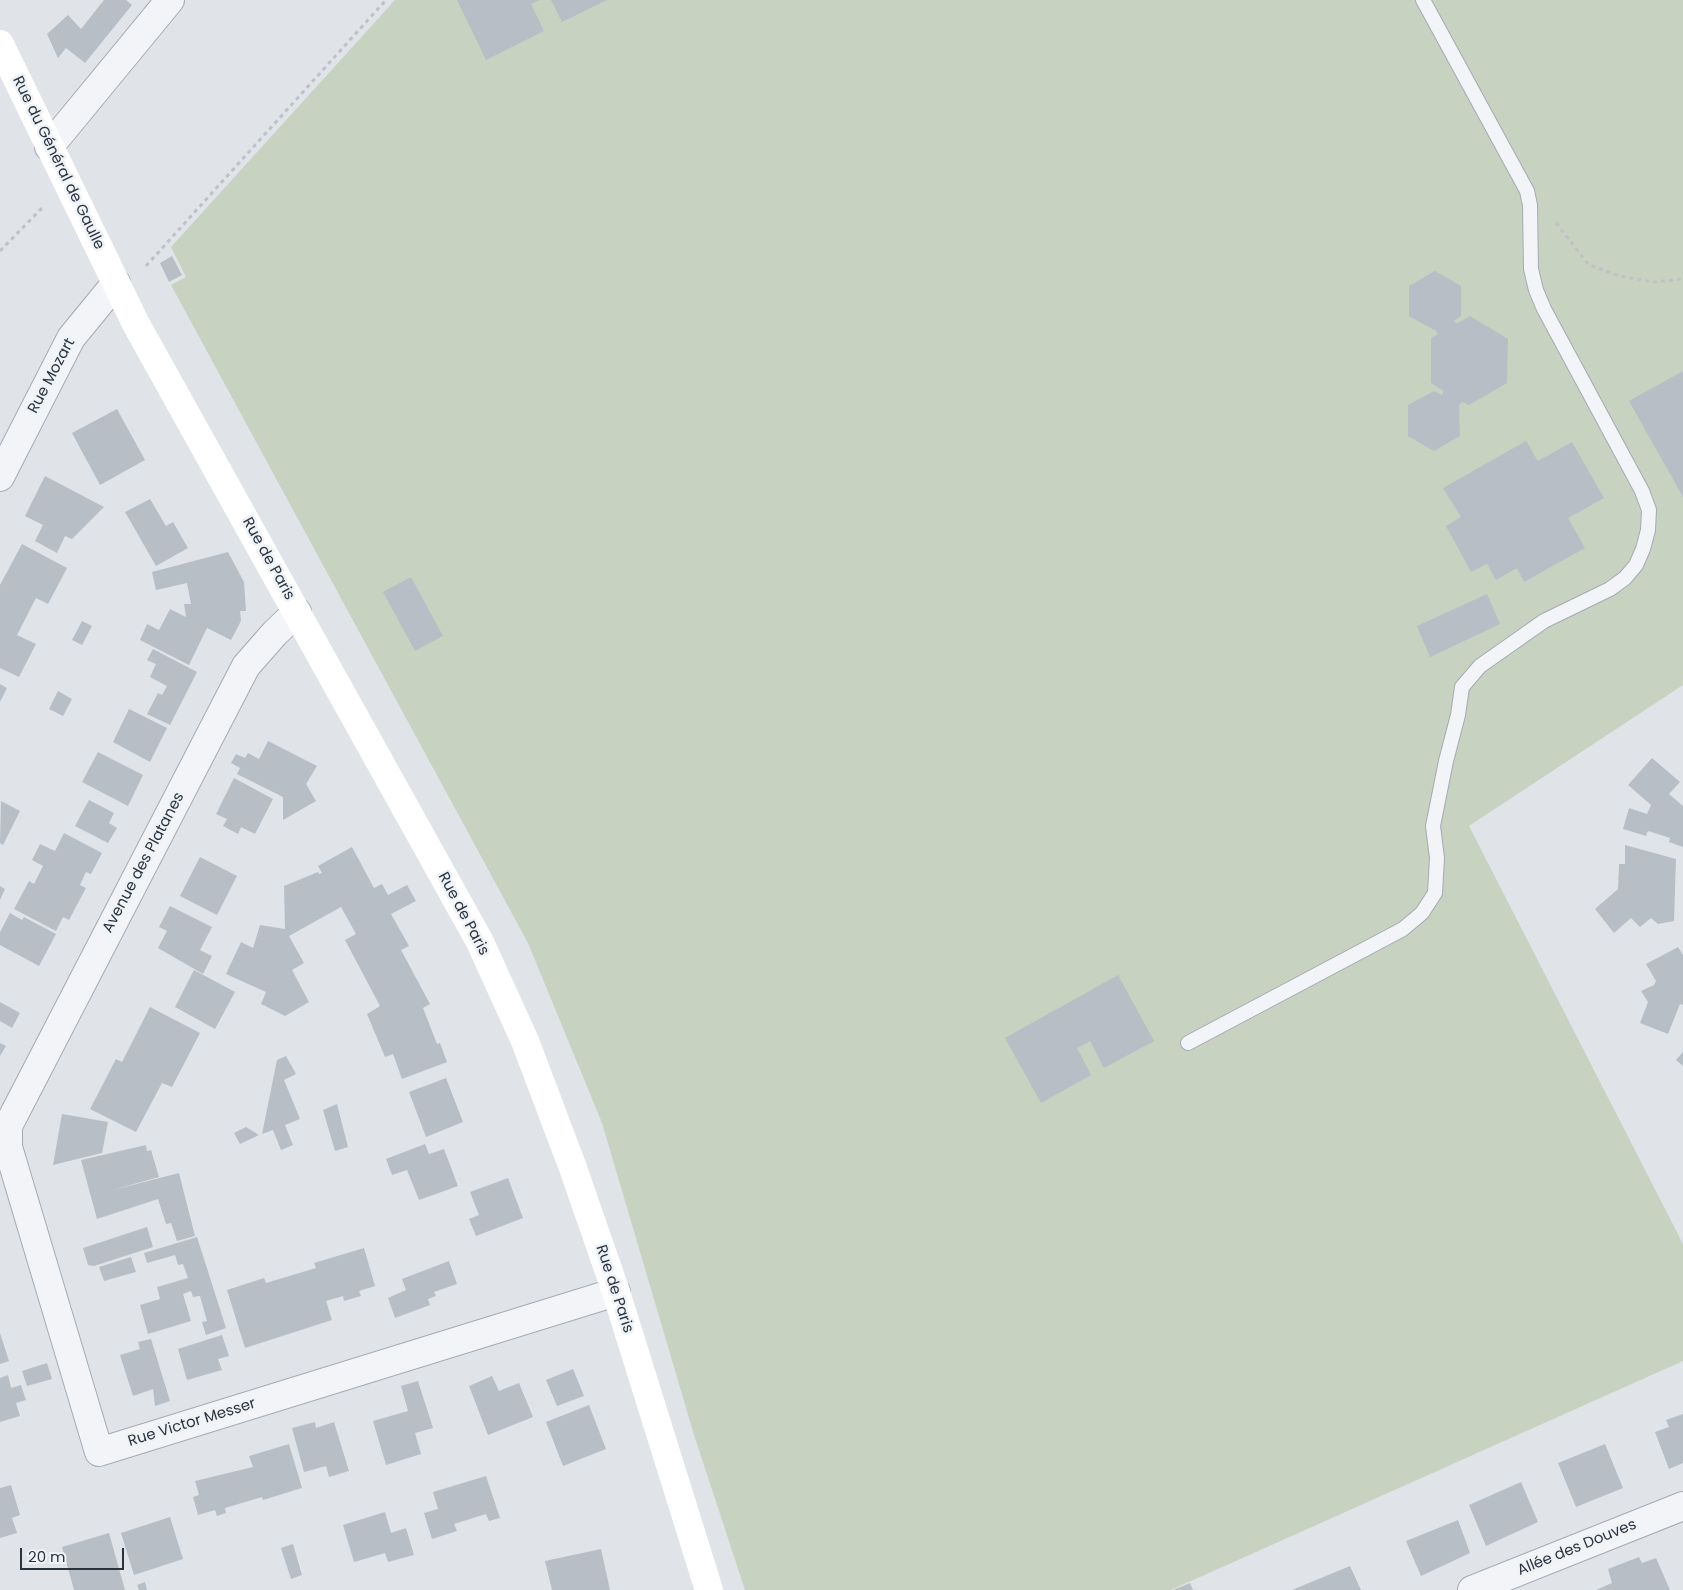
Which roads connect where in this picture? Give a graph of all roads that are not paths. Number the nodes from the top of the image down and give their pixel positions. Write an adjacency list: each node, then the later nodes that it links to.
1 (170, 0): 4 (street)
2 (1423, 0): 8 (lane)
3 (0, 44): 4 (main road, Rue du Général de Gaulle)
4 (50, 147): 5 (main road, Rue du Général de Gaulle)
5 (116, 283): 6 (street, Rue Mozart); 7 (main road, Rue de Paris)
6 (0, 477)
7 (297, 612): 9 (street, Avenue des Platanes); 10 (main road, Rue de Paris)
8 (1188, 1043)
9 (4, 1125): 10 (street, Rue Victor Messer)
10 (616, 1292): 12 (main road, Rue de Paris)
11 (1683, 1506): 13 (street, Allée des Douves)
12 (709, 1590)
13 (1472, 1590)

